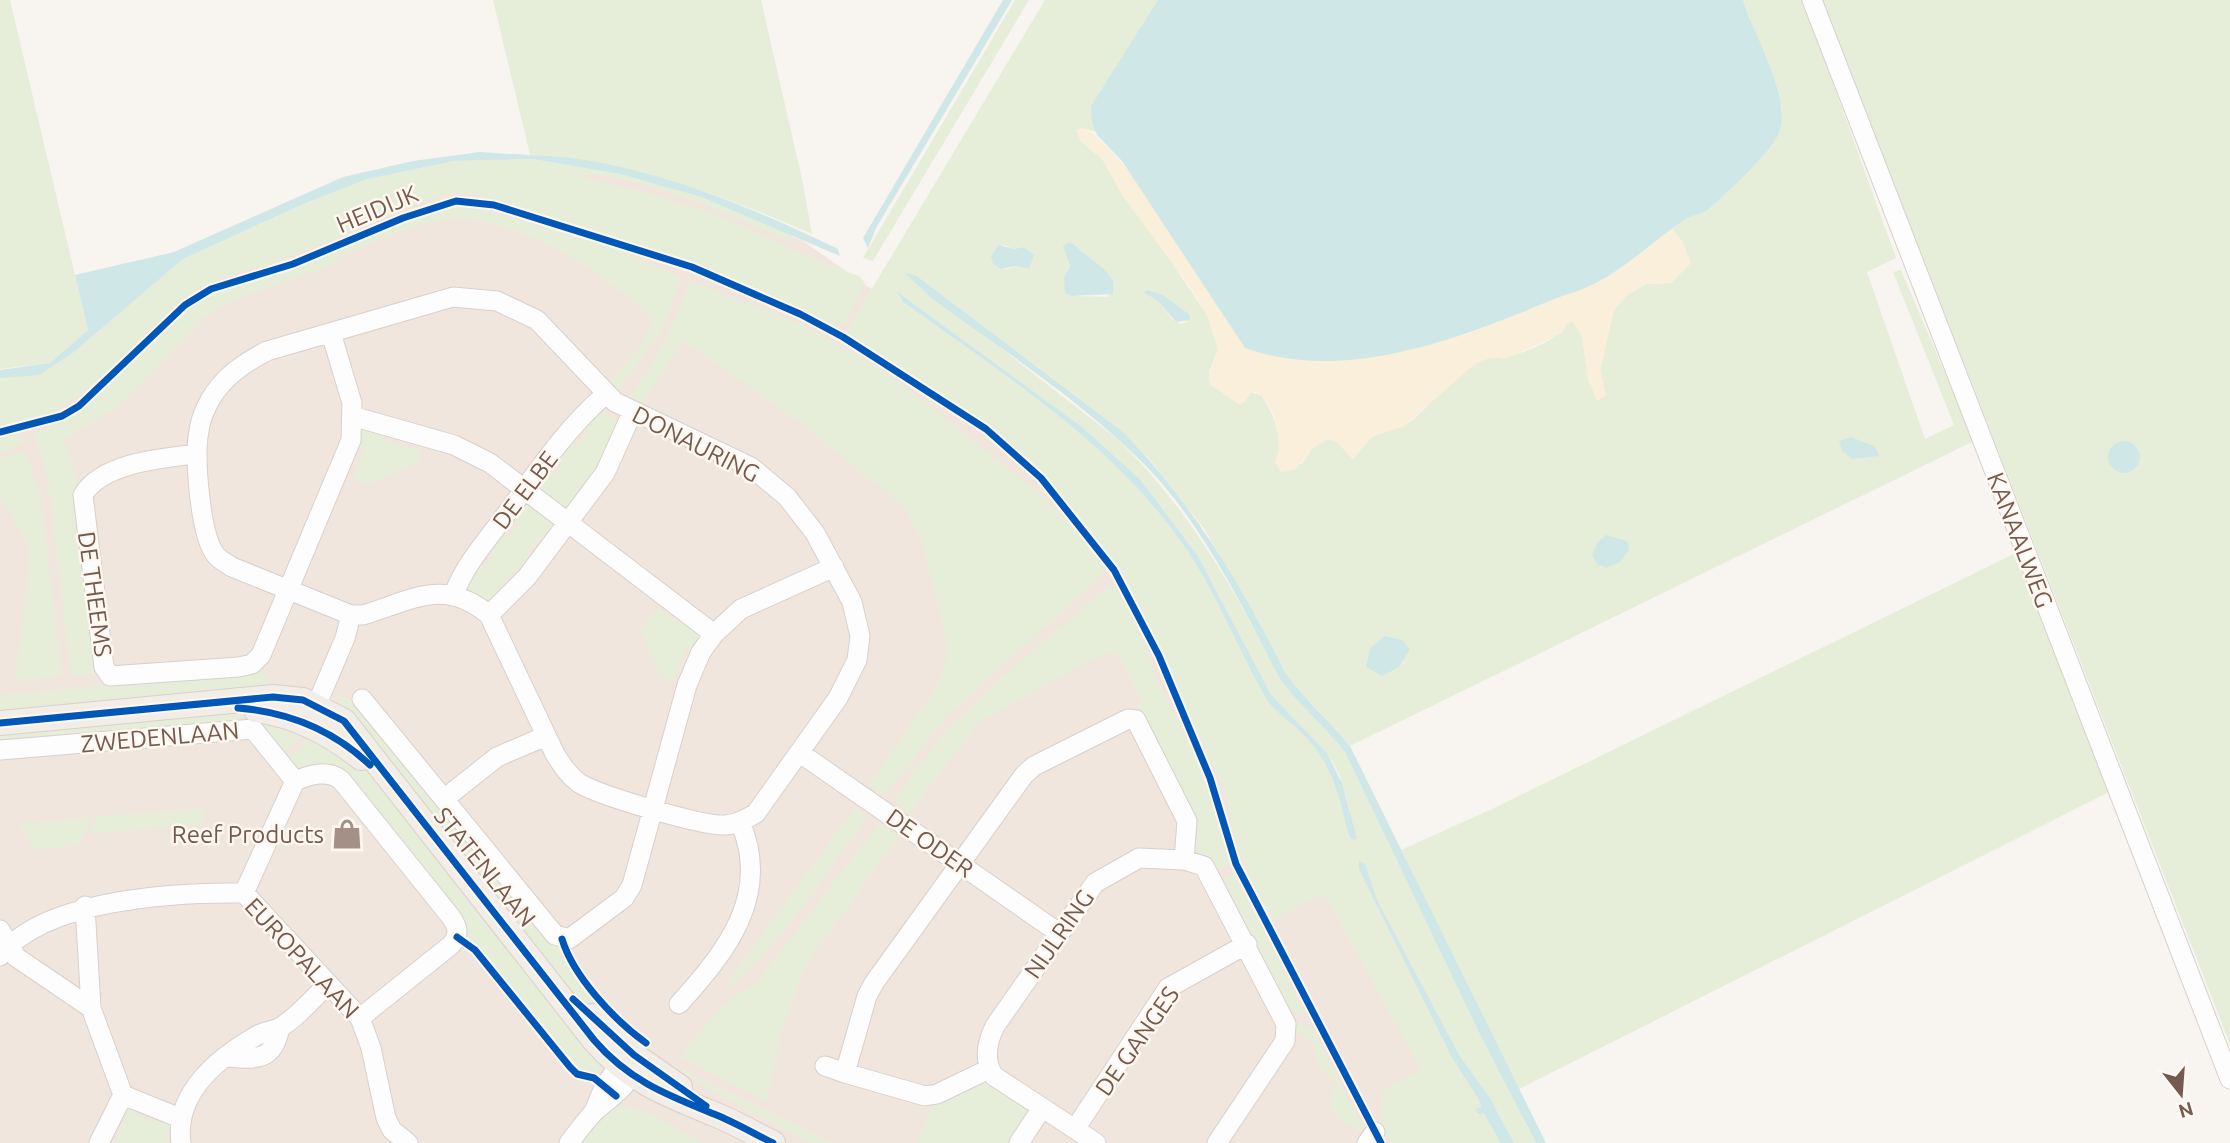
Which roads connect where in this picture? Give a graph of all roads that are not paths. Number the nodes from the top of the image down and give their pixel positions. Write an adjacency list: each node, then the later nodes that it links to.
1 (1812, 0): 40 (street, KANAALWEG)
2 (331, 333): 3 (street, DONAURING); 5 (street); 6 (street, DONAURING)
3 (606, 394): 4 (street, DONAURING); 7 (street, DE ELBE)
4 (632, 413): 8 (street); 9 (street, DONAURING)
5 (352, 416): 7 (street); 10 (street)
6 (197, 454): 10 (street, DONAURING); 10 (street, DE THEEMS)
7 (525, 489): 8 (street); 11 (street, DE ELBE)
8 (569, 522): 13 (street); 14 (street)
9 (834, 567): 14 (street); 20 (street, DONAURING)
10 (289, 591): 12 (street, DONAURING)
11 (454, 594): 12 (street); 13 (street)
12 (351, 615): 16 (street)
13 (489, 615): 18 (street)
14 (714, 634): 23 (street)
15 (362, 699): 22 (street)
16 (312, 715): 17 (main road, STATENLAAN); 36 (main road, STATENLAAN)
17 (1, 723)
18 (546, 736): 22 (street); 23 (street)
19 (0, 750): 21 (street, ZWEDENLAAN)
20 (800, 754): 24 (street, DONAURING); 26 (street, DE ODER)
21 (295, 781): 27 (street); 35 (street)
22 (444, 799): 23 (street)
23 (654, 808): 24 (street)
24 (740, 822): 33 (street)
25 (1184, 860): 26 (street); 29 (street, NIJLRING); 31 (street)
26 (960, 864): 29 (street, DE ODER); 39 (street)
27 (244, 892): 28 (street, EUROPALAAN); 32 (street, EUROPALAAN)
28 (85, 906): 30 (street, EUROPALAAN); 34 (street)
29 (1059, 933): 38 (street, NIJLRING)
30 (3, 944): 34 (street)
31 (1247, 944): 44 (street, DE GANGES); 52 (street)
32 (328, 984): 35 (street, EUROPALAAN); 43 (street)
33 (679, 1004)
34 (91, 1008): 41 (street)
35 (360, 1018): 45 (street, EUROPALAAN)
36 (628, 1066): 48 (street); 49 (main road, STATENLAAN)
37 (825, 1066): 39 (street)
38 (989, 1069): 39 (street); 42 (street)
39 (845, 1073)
40 (2230, 1079)
41 (123, 1095): 43 (street); 46 (street)
42 (1042, 1108): 44 (street); 50 (street)
43 (180, 1118): 47 (street)
44 (1075, 1129): 51 (street)
45 (393, 1139)
46 (99, 1143)
47 (181, 1143)
48 (569, 1143)
49 (773, 1143)
50 (1019, 1143)
51 (1096, 1143)
52 (1217, 1143)

